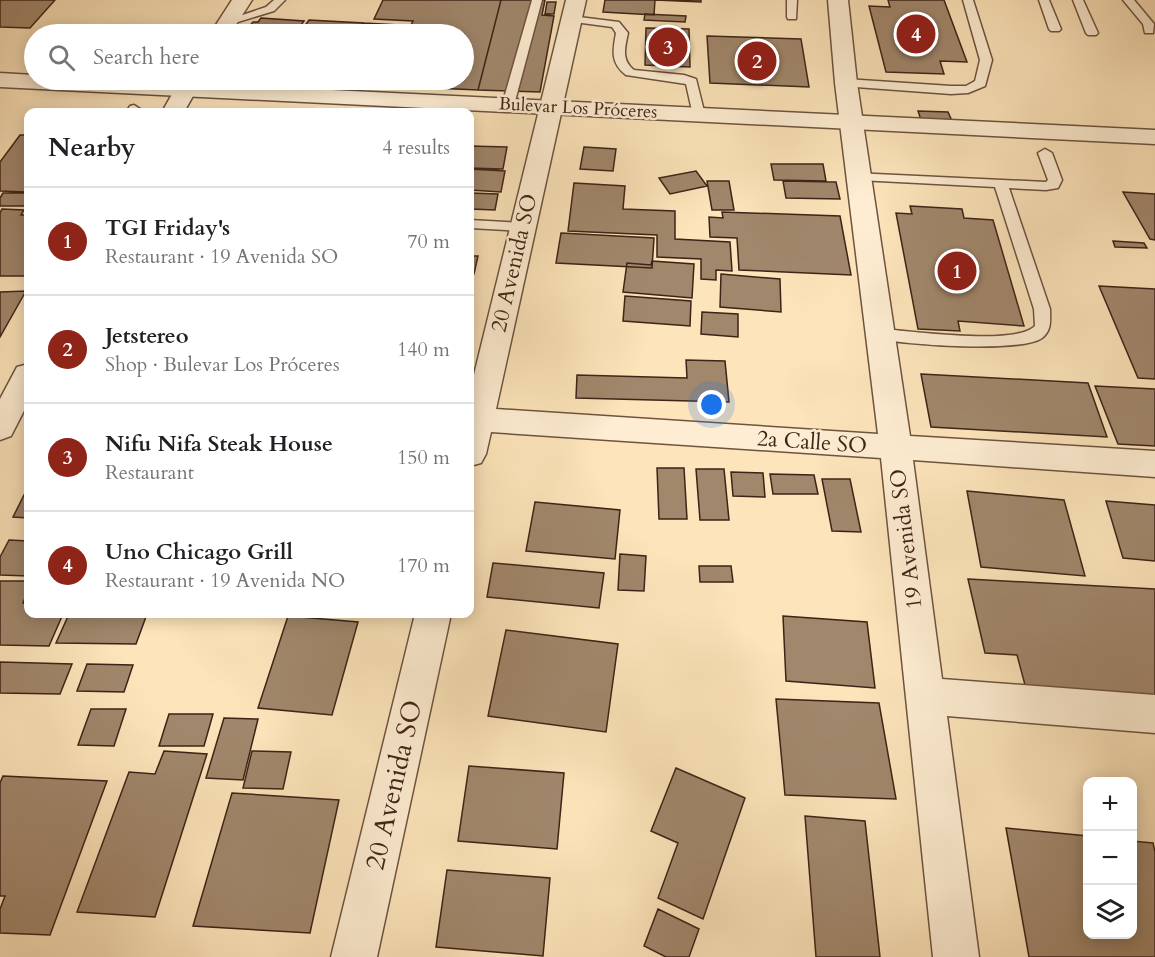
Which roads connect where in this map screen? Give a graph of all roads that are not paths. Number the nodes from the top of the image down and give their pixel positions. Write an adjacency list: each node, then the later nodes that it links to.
1 (242, 0): 12 (street)
2 (280, 0): 13 (lane)
3 (537, 0): 22 (lane)
4 (792, 0): 11 (lane)
5 (838, 0): 19 (street, 19 Avenida SO)
6 (968, 0): 19 (lane)
7 (1044, 0): 14 (lane)
8 (1078, 0): 16 (lane)
9 (1128, 0): 15 (lane)
10 (574, 10): 24 (lane); 25 (street, 20 Avenida SO)
11 (792, 17)
12 (227, 24)
13 (234, 24)
14 (1055, 29)
15 (1149, 31)
16 (1092, 33)
17 (0, 80): 18 (street, Bulevar Los Próceres)
18 (24, 81)
19 (846, 83): 29 (street, 19 Avenida SO)
20 (185, 90): 23 (street)
21 (268, 90): 22 (street, Bulevar Los Próceres)
22 (508, 105): 25 (street, Bulevar Los Próceres)
23 (175, 108)
24 (699, 115): 25 (street, Bulevar Los Próceres); 29 (street, Bulevar Los Próceres)
25 (539, 121): 26 (street, Bulevar Los Próceres); 34 (street, 20 Avenida SO)
26 (580, 131)
27 (616, 133): 29 (street, Bulevar Los Próceres)
28 (1155, 137): 29 (street, Bulevar Los Próceres)
29 (855, 147): 30 (street, Bulevar Los Próceres); 32 (lane); 35 (street, 19 Avenida SO)
30 (1045, 153): 31 (street, Bulevar Los Próceres); 32 (lane)
31 (1155, 158)
32 (1001, 184): 35 (lane)
33 (474, 224): 34 (lane)
34 (522, 227): 37 (street, 20 Avenida SO)
35 (882, 334): 40 (street, 19 Avenida SO)
36 (19, 387): 39 (street)
37 (474, 416)
38 (474, 420): 40 (street, 2a Calle SO)
39 (0, 428)
40 (896, 447): 41 (street, 2a Calle SO); 43 (street, 19 Avenida SO)
41 (1155, 464)
42 (432, 618): 45 (street, 20 Avenida SO)
43 (925, 696): 44 (street); 46 (street, 19 Avenida SO)
44 (1155, 714)
45 (354, 957)
46 (956, 957)

